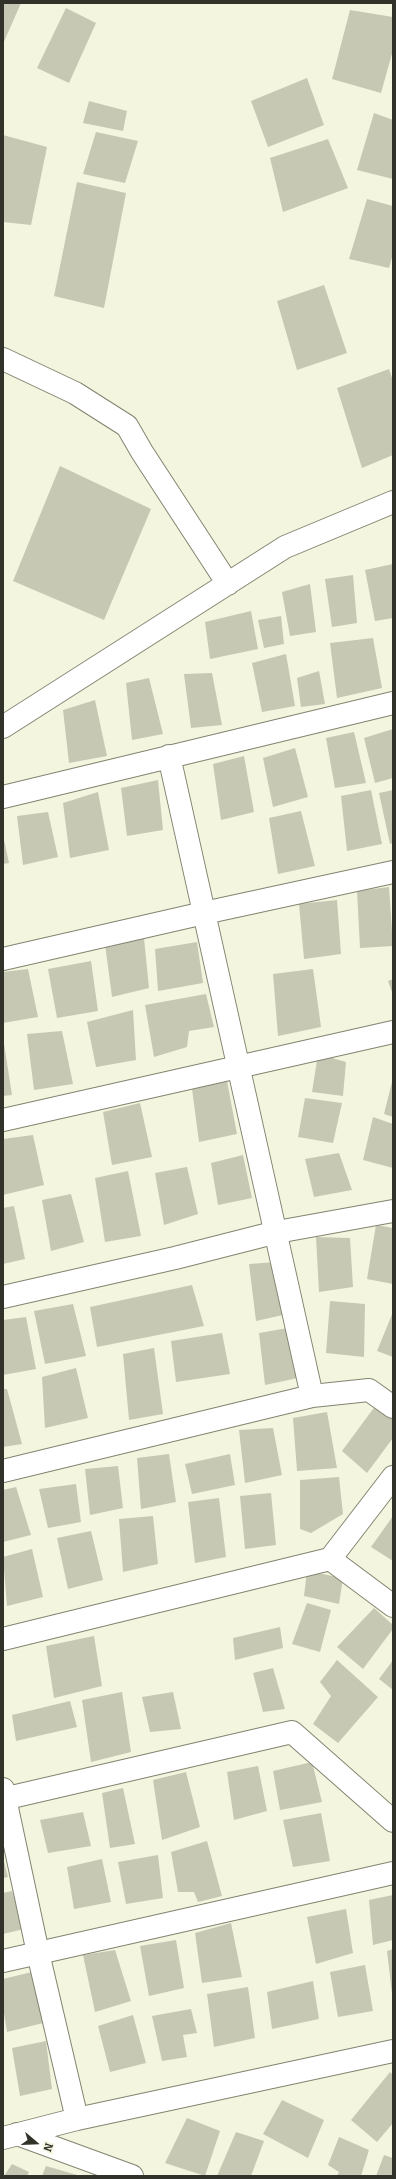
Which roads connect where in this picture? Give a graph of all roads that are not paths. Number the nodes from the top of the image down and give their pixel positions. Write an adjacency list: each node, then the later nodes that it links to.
1 (3, 359): 3 (street)
2 (393, 502): 3 (street)
3 (228, 584): 5 (street)
4 (393, 703): 6 (street)
5 (3, 727)
6 (169, 756): 7 (street); 9 (street)
7 (3, 797)
8 (393, 872): 9 (street)
9 (204, 913): 10 (street); 12 (street)
10 (3, 959)
11 (393, 1032): 12 (street)
12 (239, 1068): 13 (street); 15 (street)
13 (3, 1120)
14 (393, 1210): 15 (street)
15 (277, 1232): 16 (street); 17 (street)
16 (3, 1296)
17 (312, 1396): 18 (street); 19 (street)
18 (393, 1407)
19 (3, 1471)
20 (393, 1477): 21 (street)
21 (330, 1559): 22 (street); 23 (street)
22 (393, 1606)
23 (3, 1640)
24 (4, 1796): 25 (street); 27 (street)
25 (393, 1821)
26 (393, 1873): 27 (street)
27 (38, 1953): 28 (street); 30 (street)
28 (3, 1961)
29 (393, 2051): 30 (street)
30 (77, 2119): 31 (street)
31 (10, 2136): 32 (street)
32 (132, 2176)

